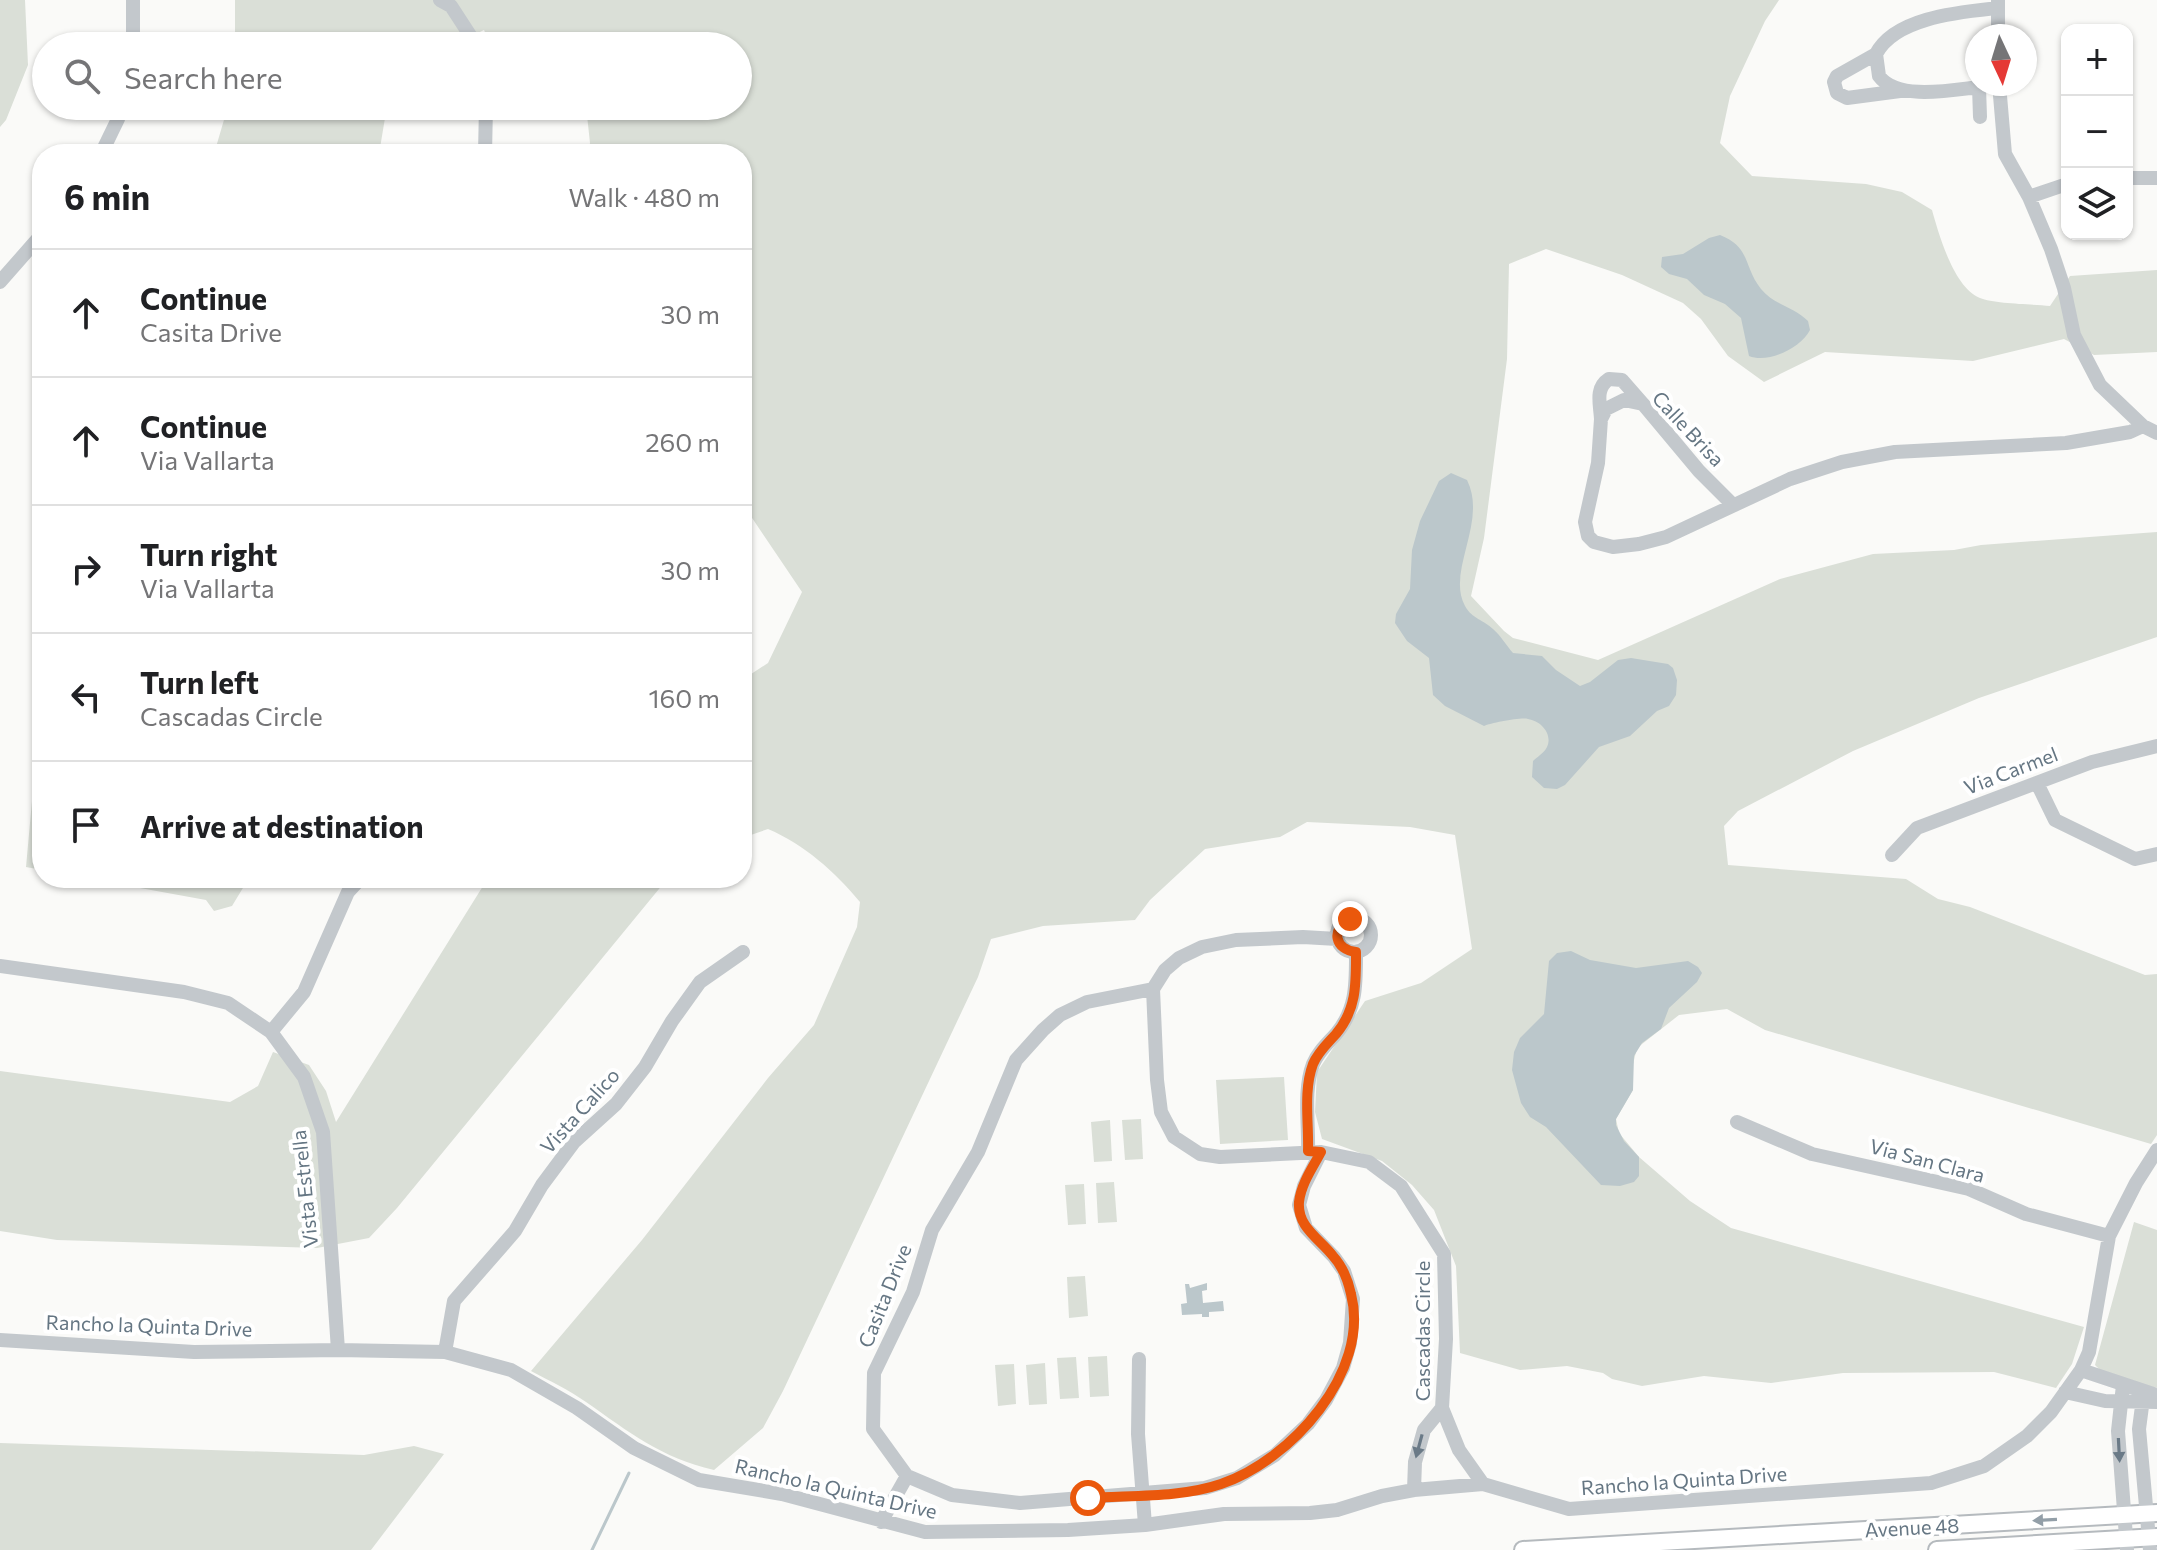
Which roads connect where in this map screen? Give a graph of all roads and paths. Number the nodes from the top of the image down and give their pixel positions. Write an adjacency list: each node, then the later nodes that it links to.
1 (133, 0): 4 (street)
2 (440, 0): 5 (street)
3 (1998, 4): 6 (street)
4 (133, 32)
5 (468, 32)
6 (1876, 54): 7 (street); 7 (street)
7 (1908, 90): 9 (street)
8 (2000, 96): 17 (street)
9 (1980, 117)
10 (118, 120): 12 (street)
11 (486, 120): 13 (street)
12 (106, 144)
13 (485, 144)
14 (2133, 178): 15 (street)
15 (2157, 178)
16 (2061, 186): 17 (street)
17 (2029, 197): 22 (street)
18 (32, 245): 19 (street)
19 (0, 282)
20 (1643, 404): 21 (street, Calle Brisa); 21 (street); 23 (street, Calle Brisa)
21 (1601, 419): 23 (street)
22 (2150, 430): 23 (street)
23 (1733, 505)
24 (2157, 746): 25 (street, Via Carmel)
25 (2037, 783): 26 (street); 27 (street, Via Carmel)
26 (2157, 854)
27 (1892, 855)
28 (352, 888): 34 (street)
29 (1337, 939): 31 (street); 31 (street); 33 (street)
30 (743, 952): 41 (street, Vista Calico)
31 (1356, 952): 37 (street)
32 (0, 966): 34 (street, Vista Estrella)
33 (1153, 989): 37 (street, Cascadas Circle); 49 (street, Casita Drive)
34 (271, 1032): 40 (street, Vista Estrella)
35 (1737, 1122): 38 (street, Via San Clara)
36 (2157, 1150): 38 (street, Rancho la Quinta Drive)
37 (1314, 1151): 48 (street, Cascadas Circle); 52 (street)
38 (2109, 1236): 43 (street, Rancho la Quinta Drive)
39 (0, 1340): 40 (street, Rancho la Quinta Drive)
40 (338, 1350): 41 (street, Rancho la Quinta Drive)
41 (445, 1352): 55 (street, Rancho la Quinta Drive)
42 (1139, 1359): 52 (street)
43 (2081, 1370): 44 (street); 45 (street, Rancho la Quinta Drive)
44 (2123, 1385): 46 (street); 47 (street)
45 (2065, 1392): 47 (street); 50 (street, Rancho la Quinta Drive)
46 (2150, 1398): 47 (street); 53 (street)
47 (2121, 1402): 54 (street, one-way to 54)
48 (1442, 1408): 50 (street, Cascadas Circle); 51 (street, one-way to 51)
49 (907, 1476): 52 (street); 55 (street)
50 (1483, 1484): 51 (street, Rancho la Quinta Drive)
51 (1414, 1490): 56 (street, Rancho la Quinta Drive)
52 (1143, 1494): 56 (street)
53 (2152, 1514): 54 (main road, Avenue 48); 58 (street)
54 (2123, 1515): 57 (main road, Avenue 48, one-way to 57); 59 (street)
55 (881, 1522): 56 (street, Rancho la Quinta Drive)
56 (1145, 1525)
57 (1867, 1530): 60 (main road, Avenue 48); 61 (main road)
58 (2152, 1541): 59 (main road, Avenue 48)
59 (2126, 1544): 62 (main road, Avenue 48)
60 (1523, 1550)
61 (1741, 1550)
62 (1937, 1550)

